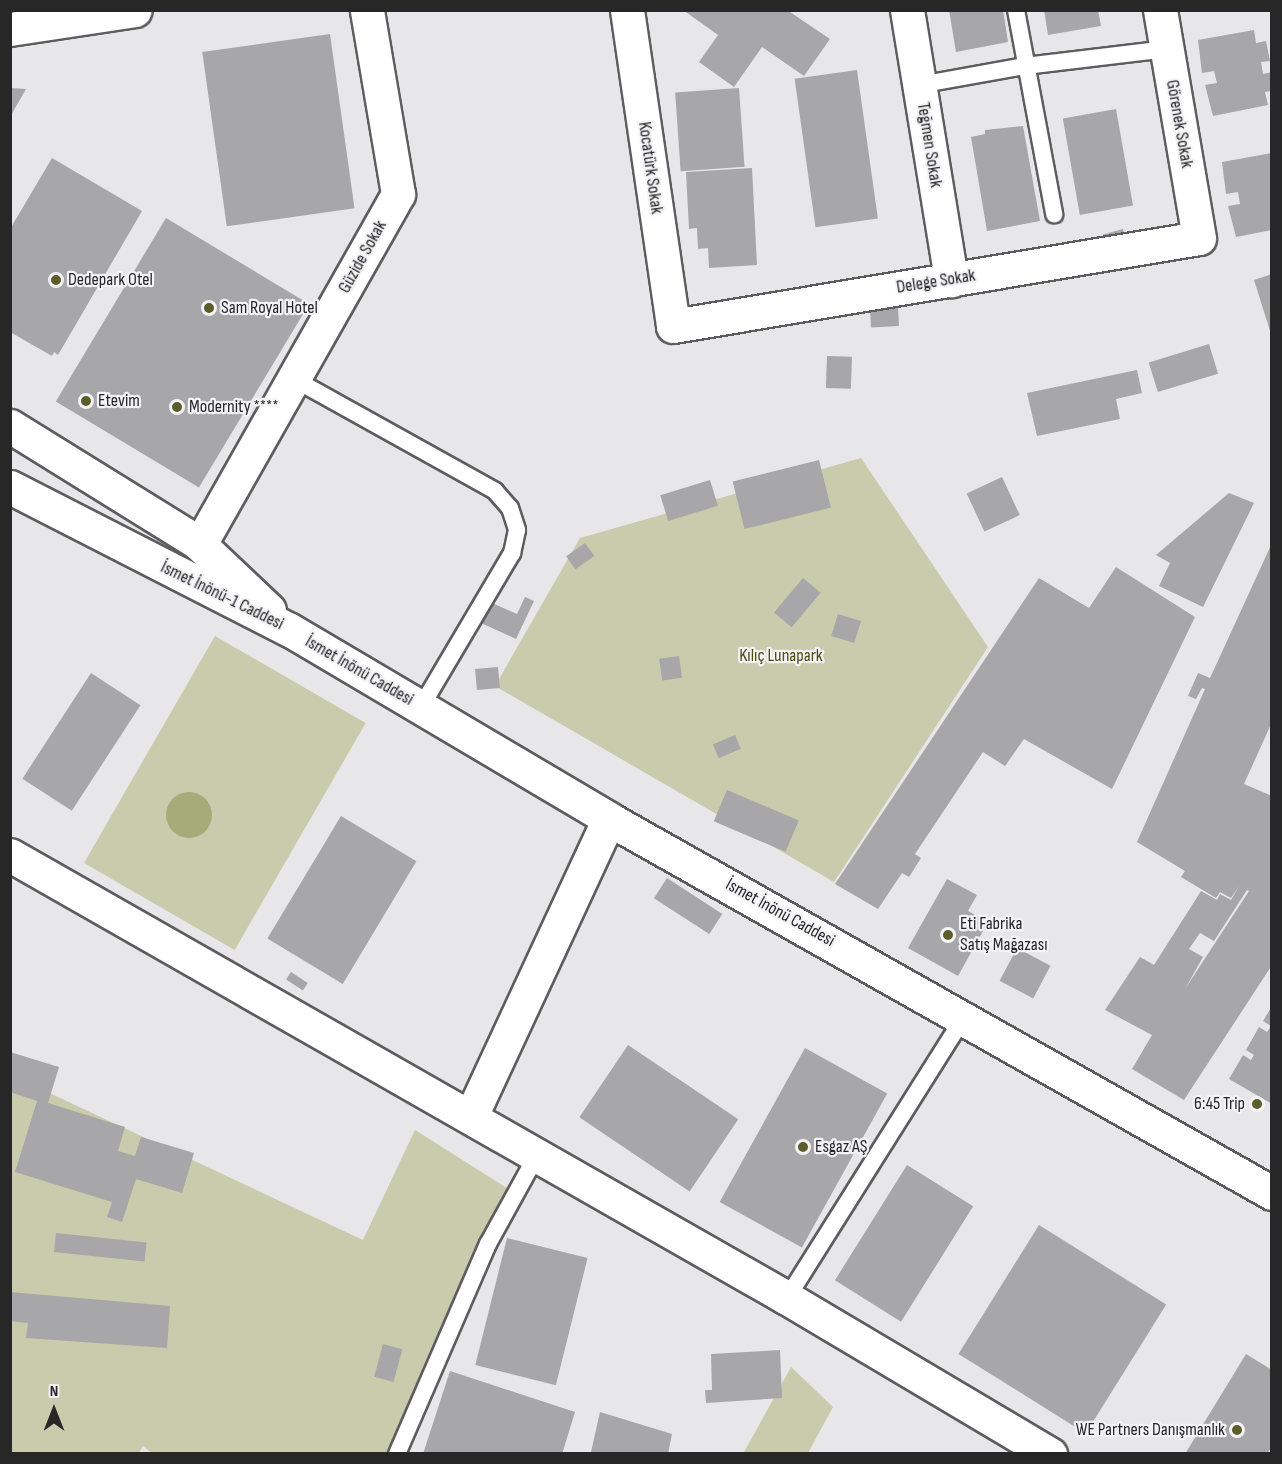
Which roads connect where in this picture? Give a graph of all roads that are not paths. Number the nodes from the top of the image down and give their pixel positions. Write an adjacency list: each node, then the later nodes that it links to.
1 (135, 10): 7 (street)
2 (368, 10): 16 (street, Güzide Sokak)
3 (627, 10): 15 (street, Kocatürk Sokak)
4 (907, 10): 11 (street, Teğmen Sokak)
5 (1016, 10): 10 (lane)
6 (1160, 10): 9 (street, Görenek Sokak)
7 (78, 15): 8 (street)
8 (10, 29)
9 (1167, 49): 10 (lane); 13 (street, Görenek Sokak)
10 (1025, 66): 11 (lane); 12 (lane)
11 (919, 85): 14 (street, Teğmen Sokak)
12 (1054, 214)
13 (1199, 238): 14 (street, Delege Sokak)
14 (951, 280): 15 (street, Delege Sokak)
15 (673, 326)
16 (294, 379): 19 (street, Güzide Sokak); 21 (lane)
17 (10, 426): 19 (street, İsmet İnönü-1 Caddesi)
18 (10, 487): 20 (street, İsmet İnönü-1 Caddesi)
19 (200, 544): 20 (street, İsmet İnönü-1 Caddesi)
20 (290, 630): 21 (street, İsmet İnönü Caddesi)
21 (421, 707): 22 (street, İsmet İnönü Caddesi)
22 (609, 819): 24 (street, İsmet İnönü Caddesi); 25 (street)
23 (10, 855): 25 (street)
24 (963, 1019): 27 (street, İsmet İnönü Caddesi); 28 (lane)
25 (471, 1116): 26 (street)
26 (537, 1155): 28 (street); 29 (lane)
27 (1272, 1193)
28 (787, 1298): 30 (street)
29 (397, 1454)
30 (1050, 1454)

